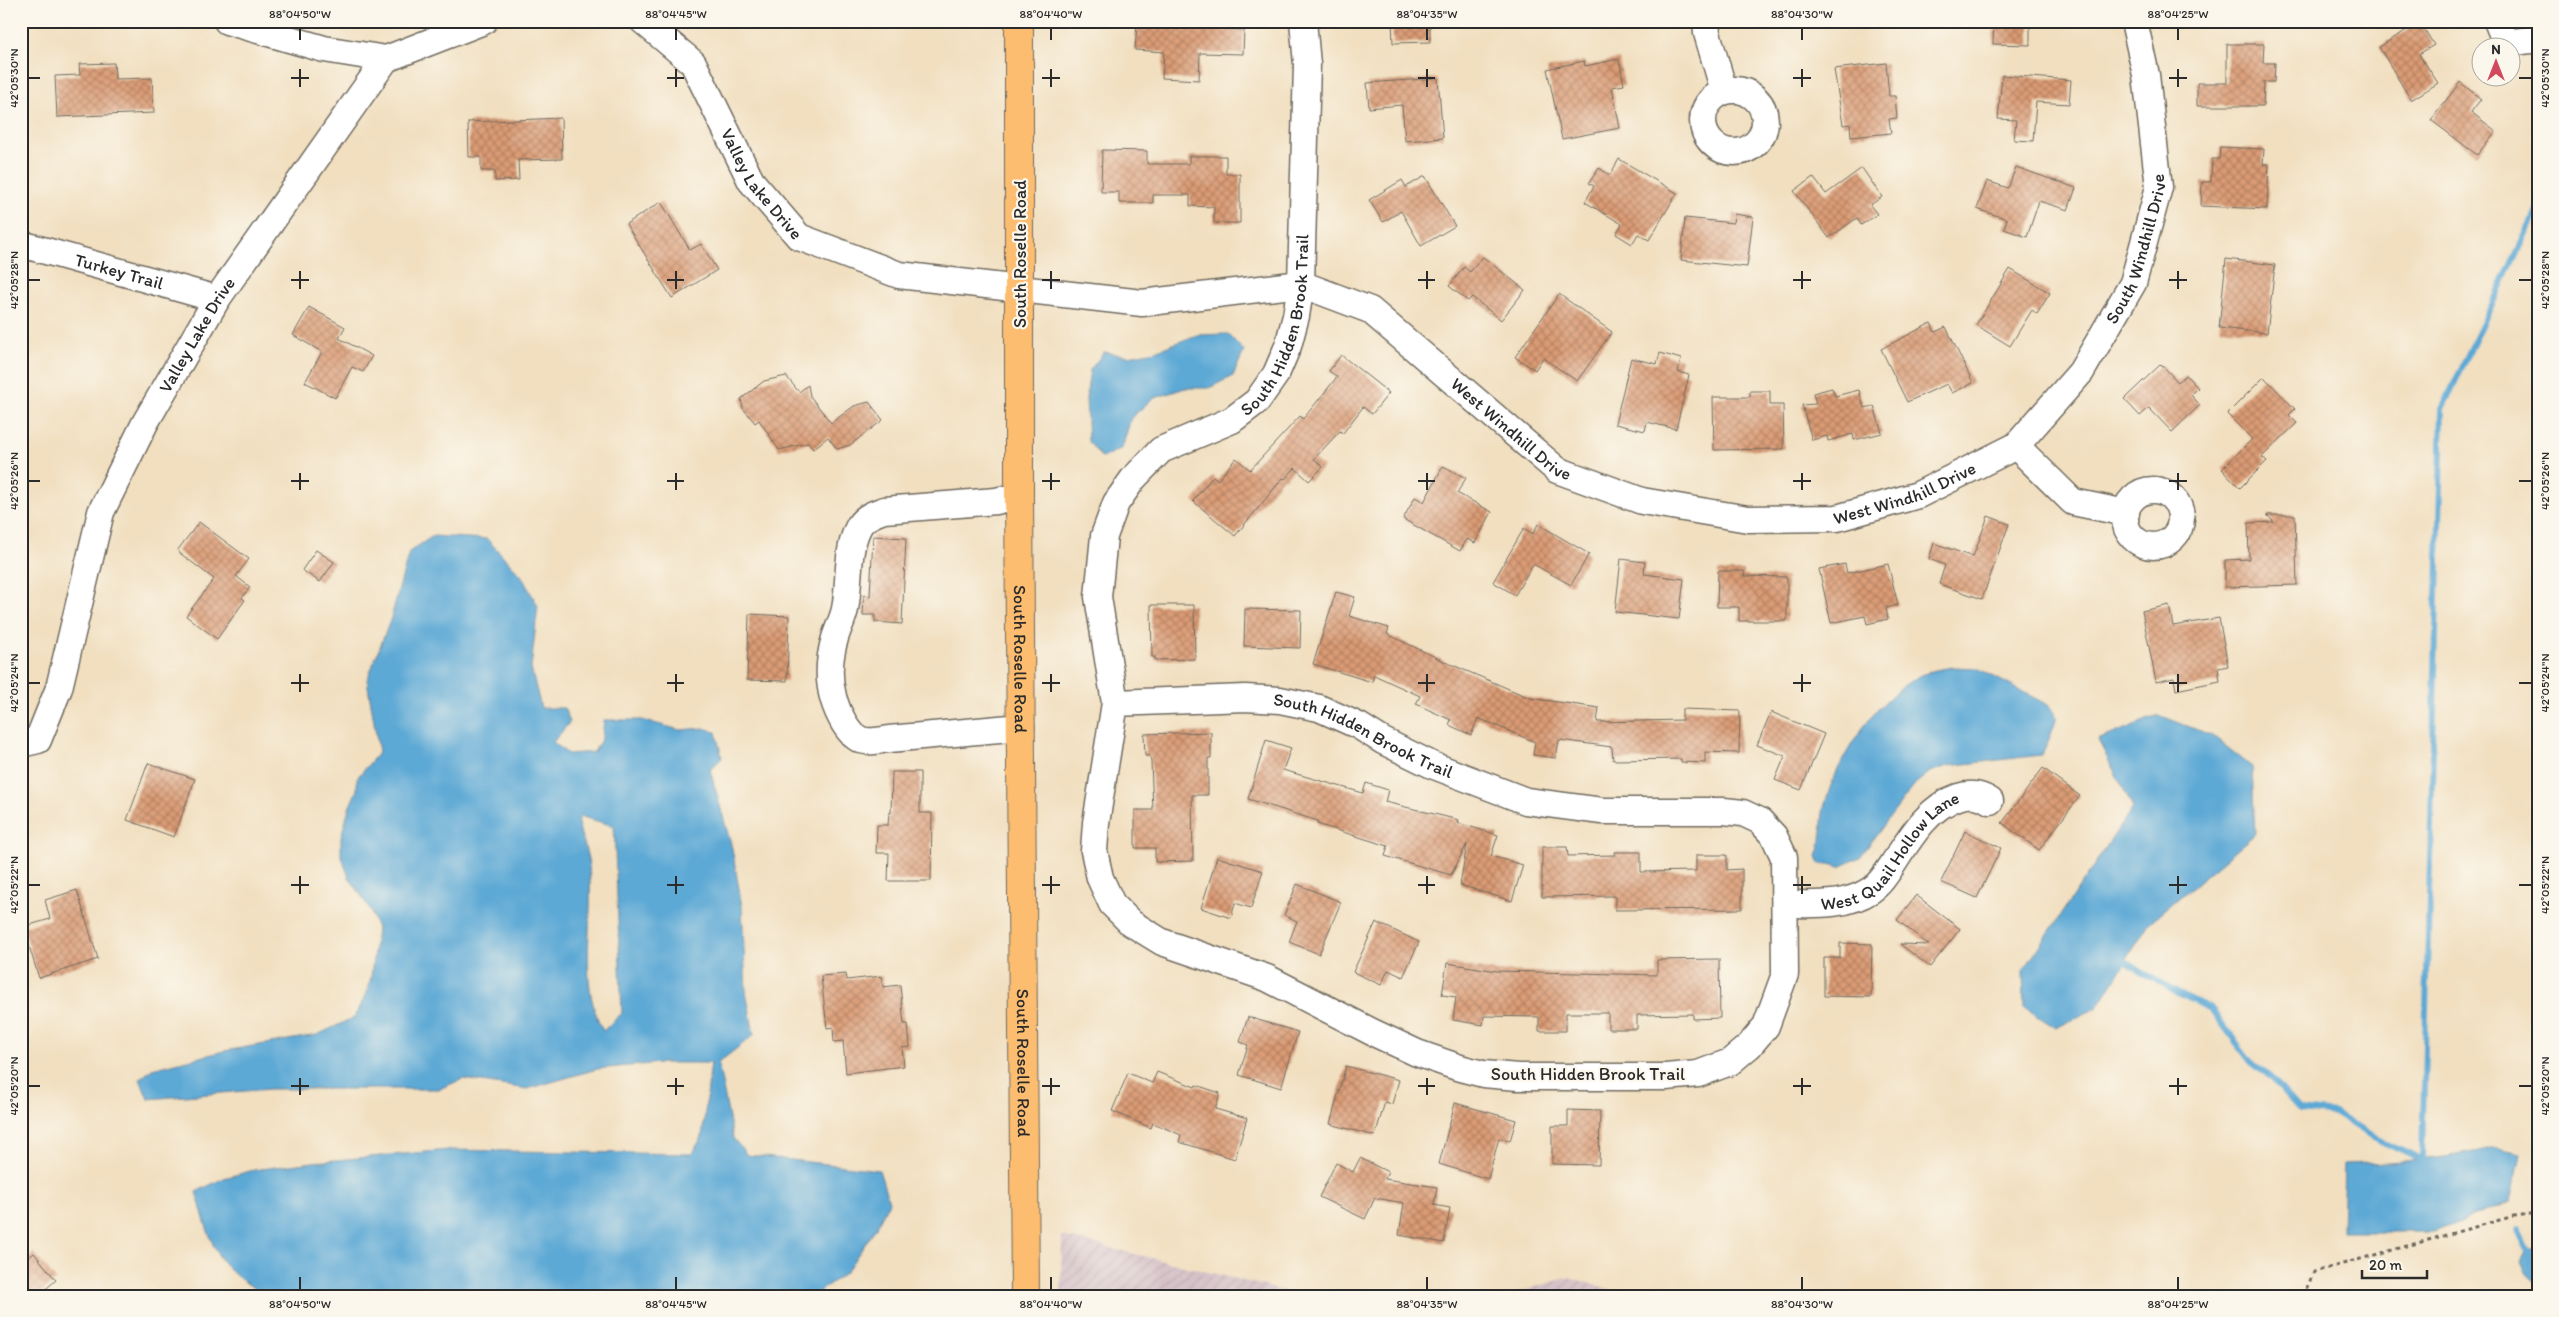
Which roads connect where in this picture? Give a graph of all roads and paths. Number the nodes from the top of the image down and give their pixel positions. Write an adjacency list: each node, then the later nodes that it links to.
1 (228, 21): 10 (street)
2 (484, 21): 10 (street)
3 (643, 21): 14 (street, Valley Lake Drive)
4 (1019, 21): 14 (main road, South Roselle Road)
5 (1303, 21): 13 (street, South Hidden Brook Trail)
6 (1706, 21): 11 (street)
7 (2134, 21): 16 (street, South Windhill Drive)
8 (2496, 21): 9 (street)
9 (2538, 38)
10 (386, 59): 15 (street, Valley Lake Drive)
11 (1724, 91)
12 (21, 244): 15 (street, Turkey Trail)
13 (1301, 284): 14 (street, West Windhill Drive); 16 (street, West Windhill Drive); 19 (street, South Hidden Brook Trail)
14 (1020, 288): 17 (main road, South Roselle Road)
15 (217, 299): 21 (street, Valley Lake Drive)
16 (2016, 446): 18 (street)
17 (1019, 496): 20 (main road, South Roselle Road); 20 (street)
18 (2126, 513)
19 (1115, 703): 23 (street, South Hidden Brook Trail); 23 (street, South Hidden Brook Trail)
20 (1020, 727): 25 (main road, South Roselle Road)
21 (29, 742)
22 (1990, 802): 23 (street, West Quail Hollow Lane)
23 (1786, 904)
24 (2538, 1213): 26 (path)
25 (1025, 1296)
26 (2304, 1296)

